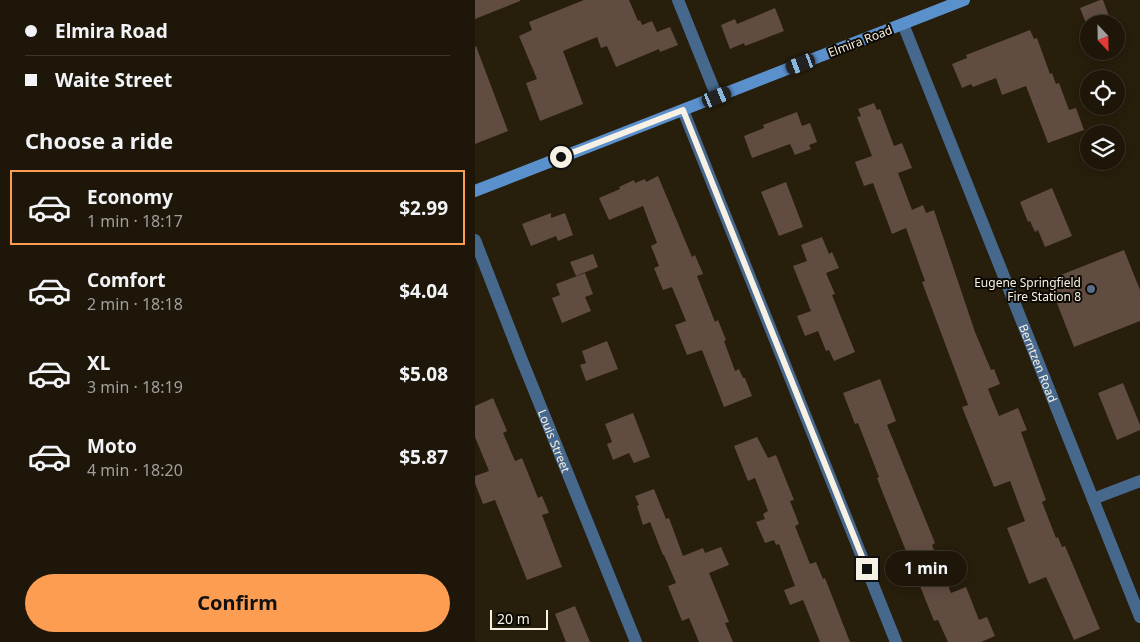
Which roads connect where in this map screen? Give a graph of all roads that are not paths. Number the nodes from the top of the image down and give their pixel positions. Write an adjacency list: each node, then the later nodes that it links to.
1 (678, 0): 4 (street)
2 (964, 0): 3 (street, Elmira Road)
3 (903, 24): 4 (street, Elmira Road); 9 (street, Berntzen Road)
4 (717, 97): 5 (street, Elmira Road)
5 (683, 110): 6 (street, Elmira Road); 12 (street)
6 (475, 191)
7 (475, 240): 11 (street, Louis Street)
8 (1140, 481): 9 (street)
9 (1093, 500): 10 (street, Berntzen Road)
10 (1140, 617)
11 (636, 642)
12 (896, 642)

